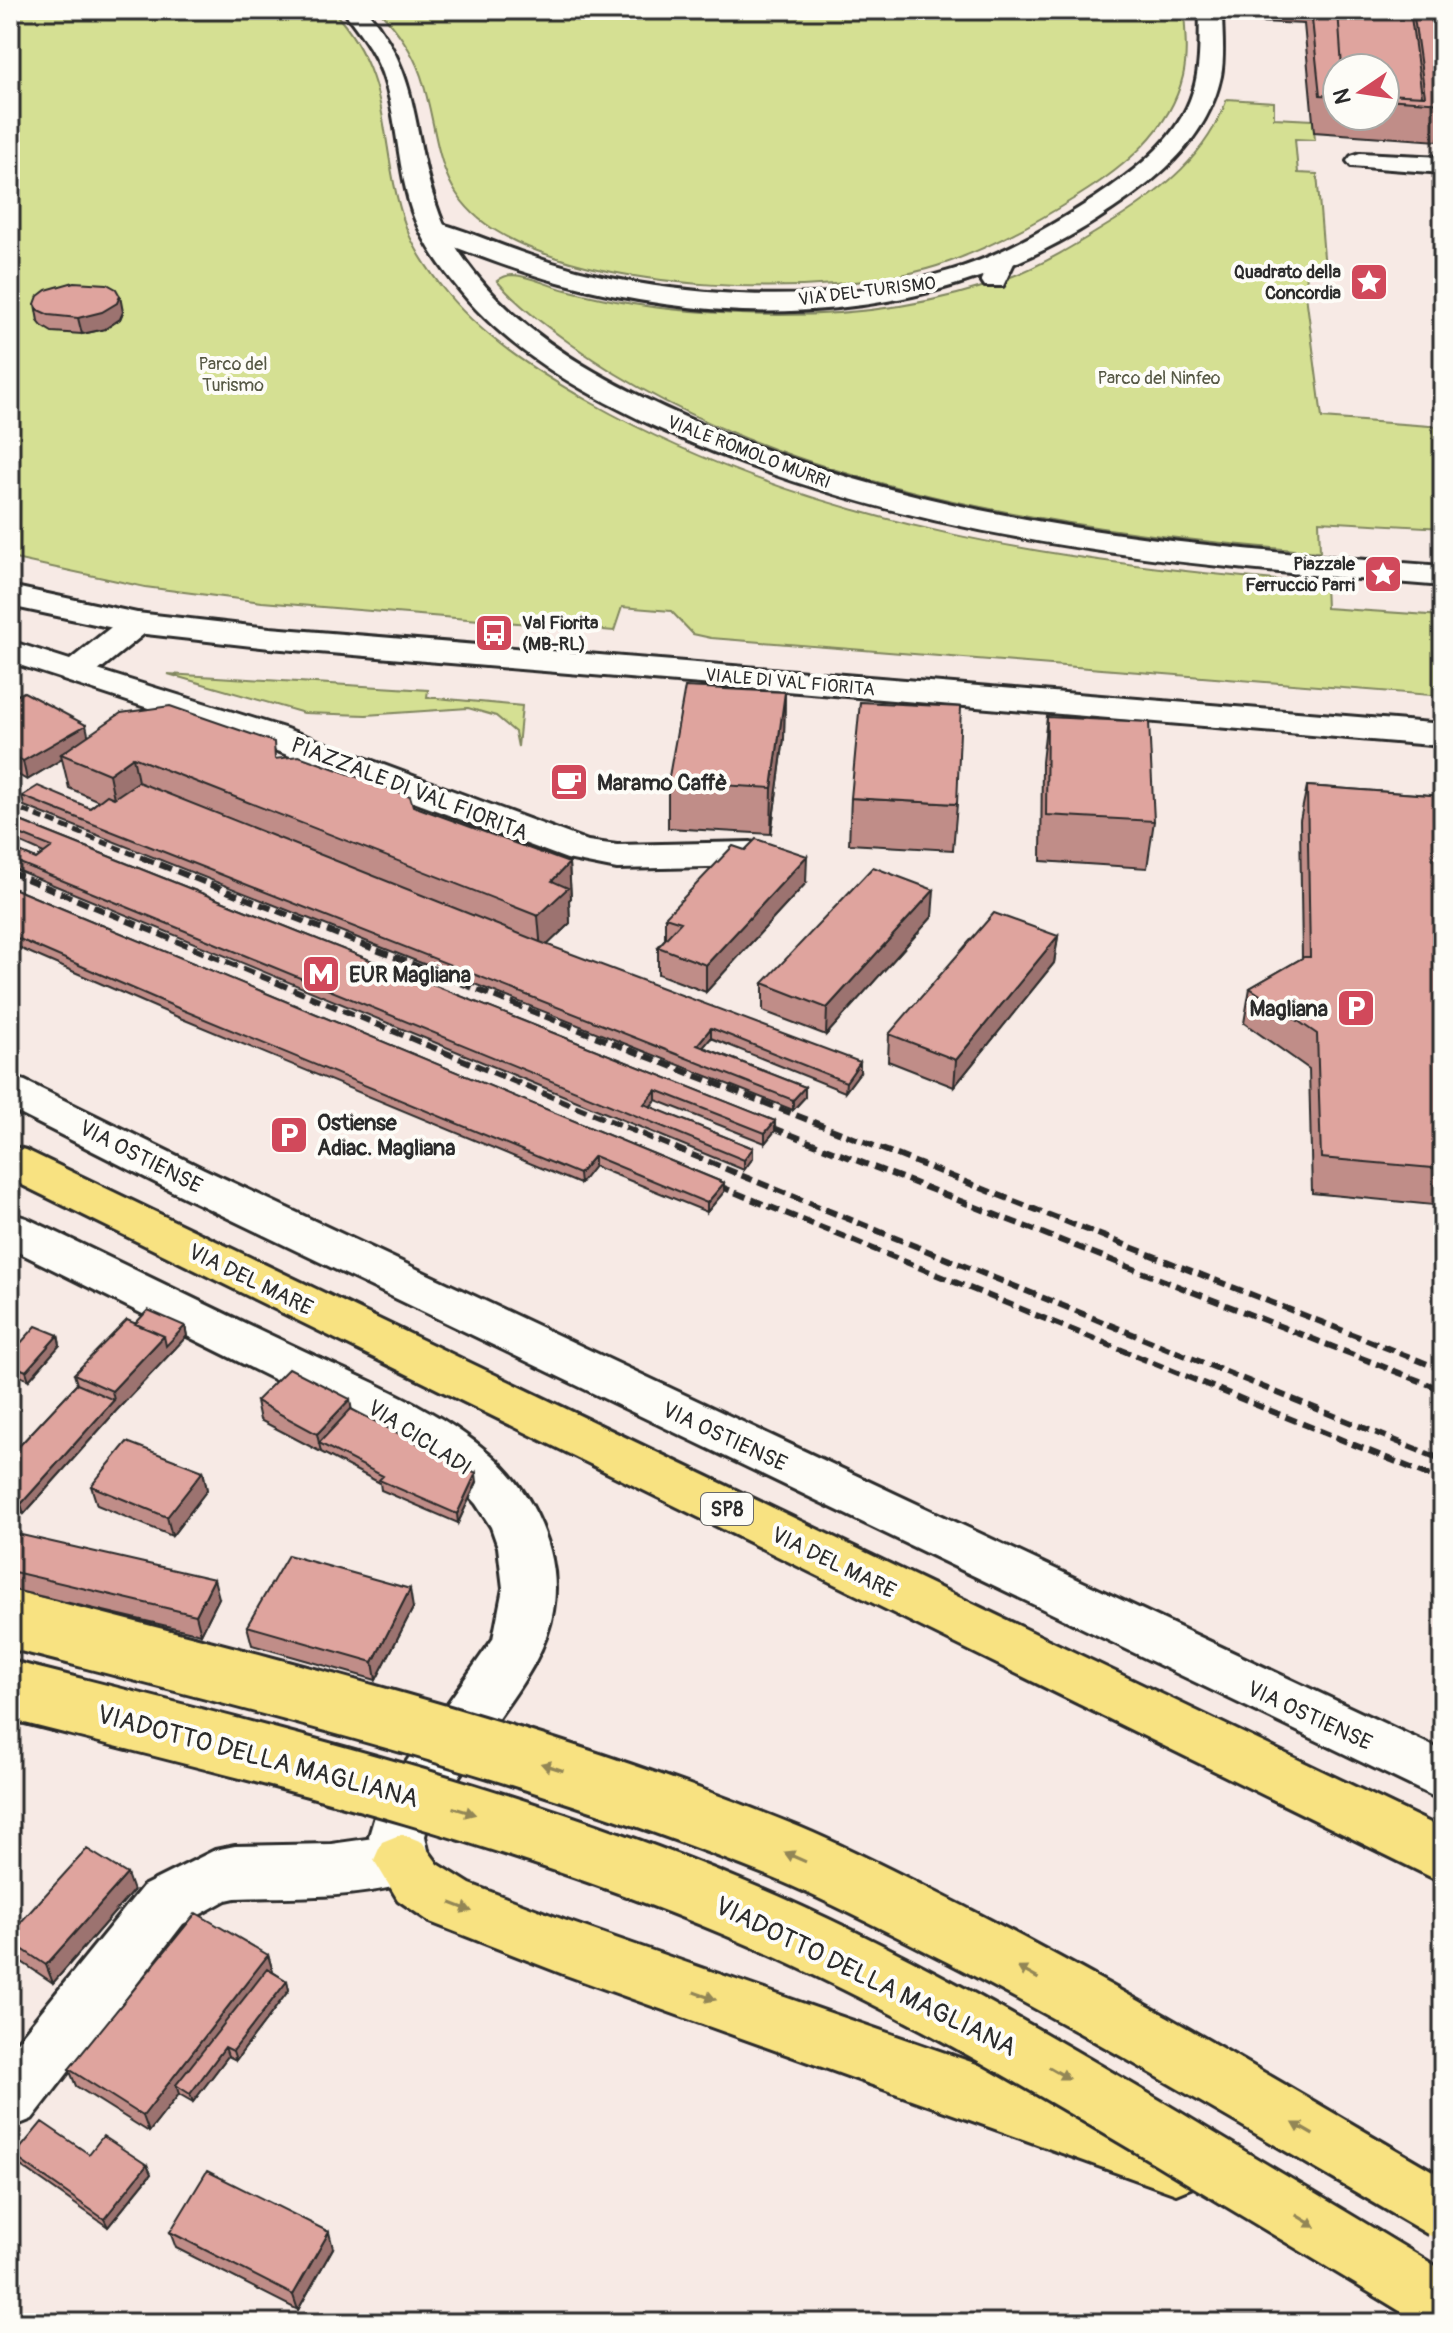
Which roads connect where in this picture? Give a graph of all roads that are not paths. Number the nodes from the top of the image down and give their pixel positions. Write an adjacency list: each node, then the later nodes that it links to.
1 (354, 10): 7 (street, VIALE ROMOLO MURRI)
2 (1211, 10): 7 (street, VIA DEL TURISMO)
3 (1438, 10): 4 (street)
4 (1443, 40)
5 (1360, 161): 6 (street)
6 (1443, 165)
7 (434, 230): 8 (street, VIALE ROMOLO MURRI)
8 (1443, 576)
9 (10, 596): 10 (street, VIALE DI VAL FIORITA)
10 (137, 623): 12 (street); 13 (street, VIALE DI VAL FIORITA)
11 (10, 651): 12 (street, PIAZZALE DI VAL FIORITA)
12 (75, 673): 14 (street, PIAZZALE DI VAL FIORITA)
13 (1443, 735)
14 (751, 854)
15 (10, 1091): 20 (street, VIA OSTIENSE)
16 (10, 1161): 21 (main road, VIA DEL MARE / SP8)
17 (10, 1229): 22 (street, VIA CICLADI)
18 (10, 1619): 25 (main road, one-way to 18, bridge)
19 (10, 1690): 24 (main road, VIADOTTO DELLA MAGLIANA, one-way to 24, bridge)
20 (1443, 1777)
21 (1443, 1857)
22 (402, 1860): 23 (street); 24 (main road, one-way to 24, bridge)
23 (10, 2098)
24 (1253, 2190): 26 (main road, VIADOTTO DELLA MAGLIANA, one-way to 26, bridge)
25 (1443, 2210)
26 (1443, 2304)

